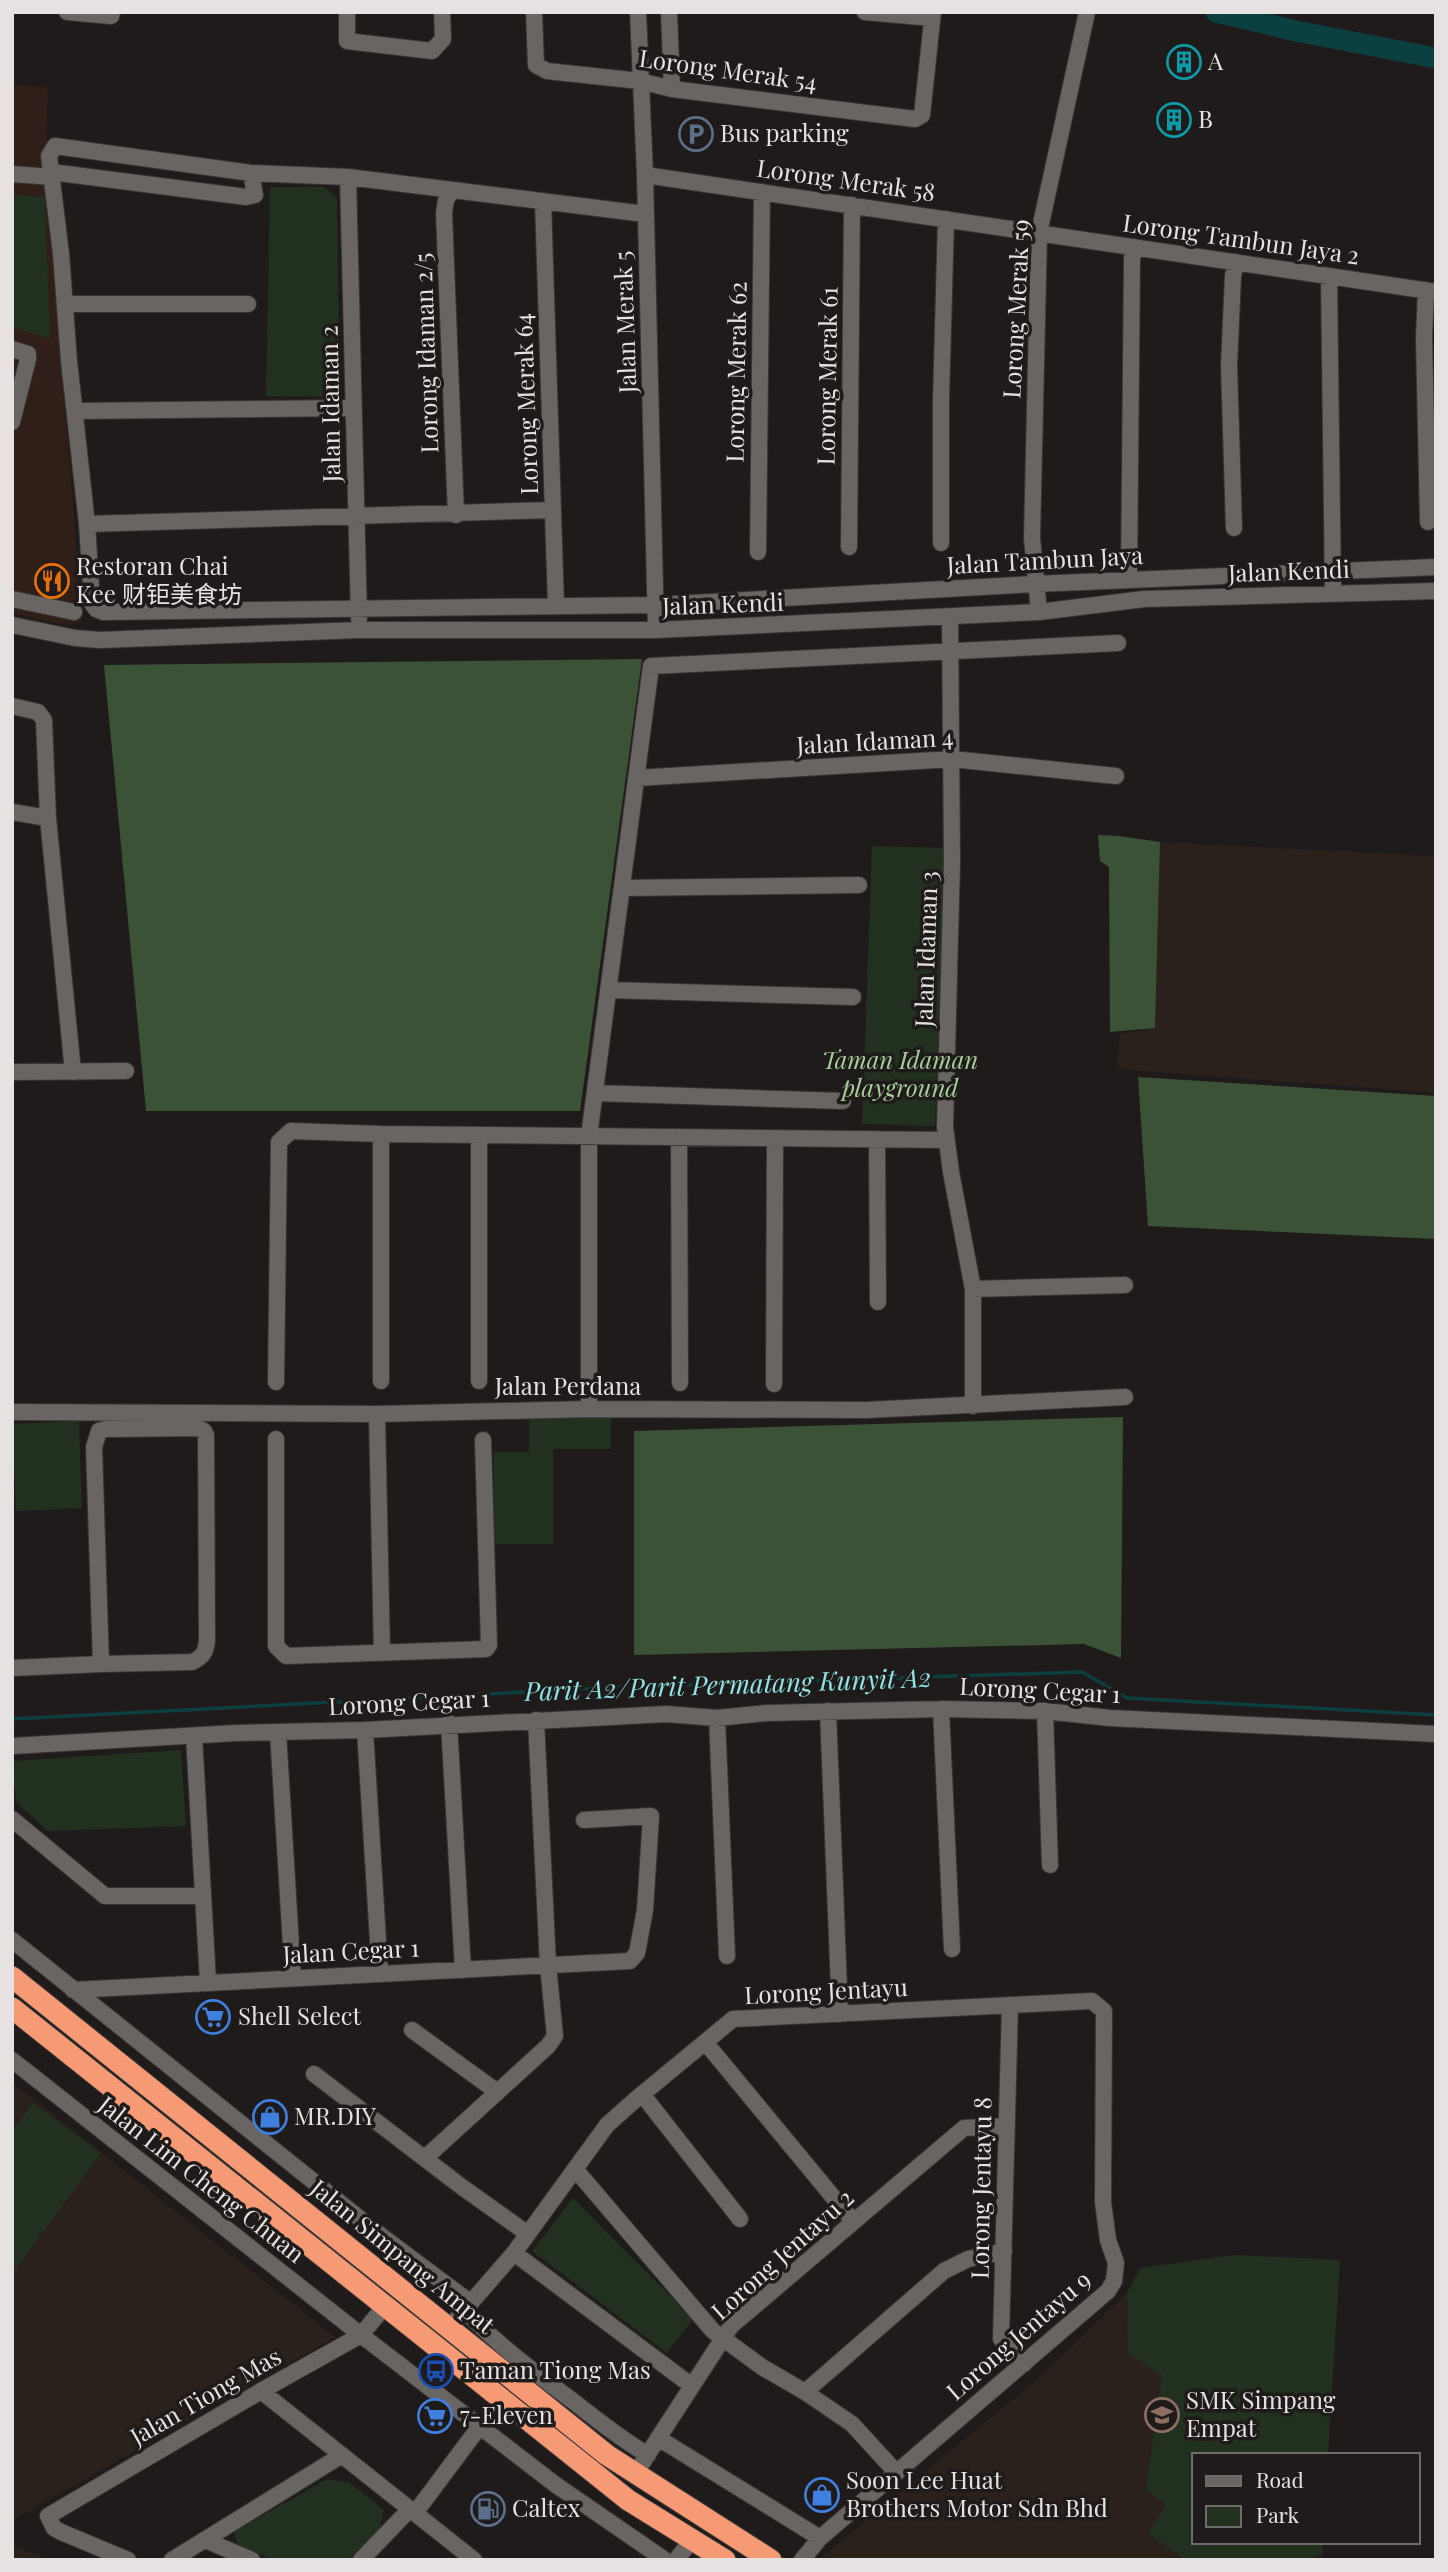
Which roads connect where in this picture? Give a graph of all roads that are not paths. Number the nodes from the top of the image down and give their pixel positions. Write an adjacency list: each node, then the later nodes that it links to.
1 (67, 12): 9 (street)
2 (347, 12): 3 (street)
3 (442, 12)
4 (534, 12): 11 (street, Lorong Merak 54)
5 (638, 12): 11 (street, Jalan Merak 5)
6 (669, 12): 12 (street)
7 (865, 12): 10 (street)
8 (1087, 12): 24 (street, Lorong Merak 59)
9 (112, 14)
10 (932, 15): 12 (street, Lorong Merak 54)
11 (640, 81): 12 (street, Lorong Merak 54); 16 (street, Jalan Merak 5)
12 (672, 89)
13 (251, 173): 15 (street); 15 (street); 17 (street)
14 (12, 174): 15 (street)
15 (51, 174): 29 (street)
16 (645, 175): 19 (street, Lorong Merak 58); 22 (street, Jalan Merak 5)
17 (348, 177): 18 (street); 32 (street, Jalan Idaman 2)
18 (452, 190): 20 (street); 36 (street, Lorong Idaman 2/5)
19 (762, 192): 21 (street, Lorong Merak 58); 43 (street, Lorong Merak 62)
20 (543, 201): 22 (street); 35 (street, Lorong Merak 64)
21 (852, 205): 23 (street, Lorong Merak 58); 42 (street, Lorong Merak 61)
22 (645, 214): 51 (street, Jalan Merak 5)
23 (946, 219): 24 (street, Lorong Merak 58); 41 (street)
24 (1039, 233): 25 (street, Lorong Tambun Jaya 2); 47 (street, Lorong Merak 59)
25 (1134, 247): 26 (street, Lorong Tambun Jaya 2); 46 (street)
26 (1236, 262): 27 (street, Lorong Tambun Jaya 2); 40 (street)
27 (1329, 276): 28 (street, Lorong Tambun Jaya 2); 45 (street)
28 (1431, 291): 38 (street)
29 (65, 304): 30 (street); 33 (street)
30 (248, 304)
31 (12, 349): 34 (street)
32 (354, 408): 33 (street); 37 (street, Jalan Idaman 2)
33 (76, 411): 39 (street)
34 (12, 422)
35 (553, 510): 36 (street); 52 (street, Lorong Merak 64)
36 (456, 515): 37 (street)
37 (356, 517): 39 (street); 53 (street, Jalan Idaman 2)
38 (1428, 522)
39 (87, 524): 53 (street, Jalan Kendi)
40 (1234, 528)
41 (941, 543)
42 (849, 547)
43 (758, 552)
44 (1436, 567): 45 (street, Jalan Tambun Jaya)
45 (1333, 569): 46 (street, Jalan Tambun Jaya); 49 (street)
46 (1129, 580): 47 (street, Jalan Tambun Jaya)
47 (1035, 584): 51 (street, Jalan Tambun Jaya); 55 (street, Lorong Merak 59)
48 (1436, 591): 49 (street, Jalan Kendi)
49 (1333, 594): 55 (street, Jalan Kendi)
50 (12, 599): 54 (street)
51 (656, 605): 52 (street, Jalan Kendi); 59 (street, Jalan Merak 5)
52 (556, 606): 53 (street, Jalan Kendi)
53 (358, 609): 58 (street, Jalan Idaman 2)
54 (74, 612)
55 (1039, 612): 56 (street, Jalan Kendi)
56 (950, 618): 59 (street, Jalan Kendi); 61 (street, Jalan Idaman 3)
57 (12, 625): 58 (street, Jalan Kendi)
58 (359, 630): 59 (street, Jalan Kendi)
59 (656, 630)
60 (1118, 643): 61 (street)
61 (951, 651): 63 (street, Jalan Idaman 3); 65 (street)
62 (12, 706): 67 (street)
63 (953, 759): 64 (street, Jalan Idaman 4); 65 (street, Jalan Idaman 4); 83 (street, Jalan Idaman 3)
64 (1116, 776)
65 (636, 778): 69 (street)
66 (12, 812): 67 (street)
67 (48, 818): 74 (street)
68 (859, 885): 69 (street)
69 (622, 888): 70 (street)
70 (608, 990): 71 (street); 75 (street)
71 (853, 997)
72 (126, 1071): 74 (street)
73 (12, 1072): 74 (street)
74 (73, 1072)
75 (595, 1093): 76 (street); 79 (street)
76 (843, 1101)
77 (381, 1134): 78 (street); 87 (street); 88 (street)
78 (479, 1135): 79 (street); 89 (street)
79 (589, 1136): 80 (street); 94 (street)
80 (679, 1137): 81 (street); 90 (street)
81 (775, 1139): 82 (street); 91 (street)
82 (877, 1139): 83 (street); 86 (street)
83 (946, 1140): 85 (street, Jalan Idaman 3)
84 (1125, 1285): 85 (street)
85 (973, 1289): 93 (street, Jalan Idaman 3)
86 (878, 1302)
87 (276, 1381)
88 (381, 1381)
89 (479, 1381)
90 (680, 1383)
91 (774, 1384)
92 (1125, 1397): 93 (street, Jalan Perdana)
93 (973, 1406): 94 (street, Jalan Perdana)
94 (589, 1409): 96 (street, Jalan Perdana)
95 (12, 1412): 96 (street, Jalan Perdana)
96 (377, 1414): 99 (street)
97 (276, 1439): 99 (street)
98 (484, 1440): 99 (street)
99 (382, 1653)
100 (101, 1664): 100 (street); 101 (street)
101 (12, 1668)
102 (941, 1709): 103 (street, Lorong Cegar 1); 104 (street, Lorong Cegar 1); 118 (street)
103 (828, 1711): 105 (street, Lorong Cegar 1); 132 (street)
104 (1045, 1711): 110 (street, Lorong Cegar 1); 115 (street)
105 (717, 1718): 106 (street, Lorong Cegar 1); 119 (street)
106 (536, 1720): 107 (street, Lorong Cegar 1); 120 (street)
107 (449, 1723): 108 (street, Lorong Cegar 1); 121 (street)
108 (365, 1730): 109 (street, Lorong Cegar 1); 123 (street)
109 (278, 1732): 111 (street, Lorong Cegar 1); 125 (street)
110 (1436, 1734)
111 (194, 1736): 112 (street, Lorong Cegar 1); 116 (street)
112 (12, 1746)
113 (12, 1819): 116 (street)
114 (584, 1820): 120 (street, Jalan Cegar 1)
115 (1050, 1865)
116 (203, 1896): 126 (street)
117 (12, 1940): 122 (street)
118 (952, 1949)
119 (727, 1956)
120 (548, 1965): 121 (street, Jalan Cegar 1); 137 (street)
121 (463, 1970): 123 (street, Jalan Cegar 1)
122 (52, 1973): 127 (street); 128 (street)
123 (380, 1973): 125 (street, Jalan Cegar 1)
124 (12, 1977): 128 (highway, Jalan Simpang Ampat)
125 (293, 1978): 126 (street, Jalan Cegar 1)
126 (208, 1983): 127 (street, Jalan Cegar 1)
127 (73, 1990): 147 (street)
128 (33, 1994): 149 (highway, Jalan Simpang Ampat)
129 (1092, 2001): 130 (street, Lorong Jentayu); 152 (street, Lorong Jentayu 9)
130 (1010, 2005): 132 (street, Lorong Jentayu); 139 (street, Lorong Jentayu 8)
131 (12, 2008): 148 (highway, Jalan Simpang Ampat)
132 (840, 2014): 134 (street, Lorong Jentayu)
133 (412, 2030): 137 (street)
134 (705, 2042): 138 (street, Lorong Jentayu); 143 (street)
135 (12, 2060): 150 (street, Jalan Lim Cheng Chuan)
136 (314, 2074): 140 (street)
137 (496, 2091): 140 (street)
138 (642, 2094): 141 (street, Lorong Jentayu); 142 (street)
139 (1007, 2126): 143 (street, Lorong Jentayu 2); 145 (street, Lorong Jentayu 8)
140 (425, 2158): 144 (street)
141 (575, 2169): 144 (street, Lorong Jentayu); 151 (street)
142 (740, 2219)
143 (853, 2221): 151 (street, Lorong Jentayu 2)
144 (528, 2234): 146 (street, Lorong Jentayu)
145 (1004, 2251): 152 (street, Lorong Jentayu 8); 155 (street)
146 (514, 2253): 147 (street, Lorong Jentayu); 153 (street)
147 (468, 2306): 149 (street, Lorong Jentayu); 159 (street)
148 (384, 2307): 150 (street, Jalan Tiong Mas); 165 (highway, Jalan Simpang Ampat)
149 (448, 2329): 161 (highway, Jalan Simpang Ampat)
150 (361, 2335): 154 (street, Jalan Tiong Mas); 156 (street, Jalan Lim Cheng Chuan)
151 (723, 2339): 153 (street, Lorong Jentayu 2); 155 (street)
152 (1024, 2364): 160 (street, Lorong Jentayu 9)
153 (692, 2386): 157 (street, Lorong Jentayu 2)
154 (261, 2391): 158 (street); 166 (street, Jalan Tiong Mas)
155 (805, 2392): 160 (street)
156 (480, 2426): 162 (street); 171 (street, Jalan Lim Cheng Chuan)
157 (658, 2438): 159 (street, Lorong Jentayu 2); 163 (street)
158 (342, 2455): 162 (street); 164 (street)
159 (648, 2455): 161 (street, Lorong Jentayu 2)
160 (897, 2472): 163 (street, Lorong Jentayu 9)
161 (635, 2474): 174 (highway, Jalan Simpang Ampat)
162 (413, 2511): 169 (street); 170 (street)
163 (820, 2538): 175 (street, Lorong Jentayu 9)
164 (205, 2540): 167 (street); 168 (street)
165 (692, 2540): 172 (street); 173 (highway, Jalan Simpang Ampat)
166 (128, 2560)
167 (172, 2560)
168 (252, 2560)
169 (361, 2560)
170 (474, 2560)
171 (665, 2560)
172 (676, 2560)
173 (725, 2560)
174 (771, 2560)
175 (803, 2560)

